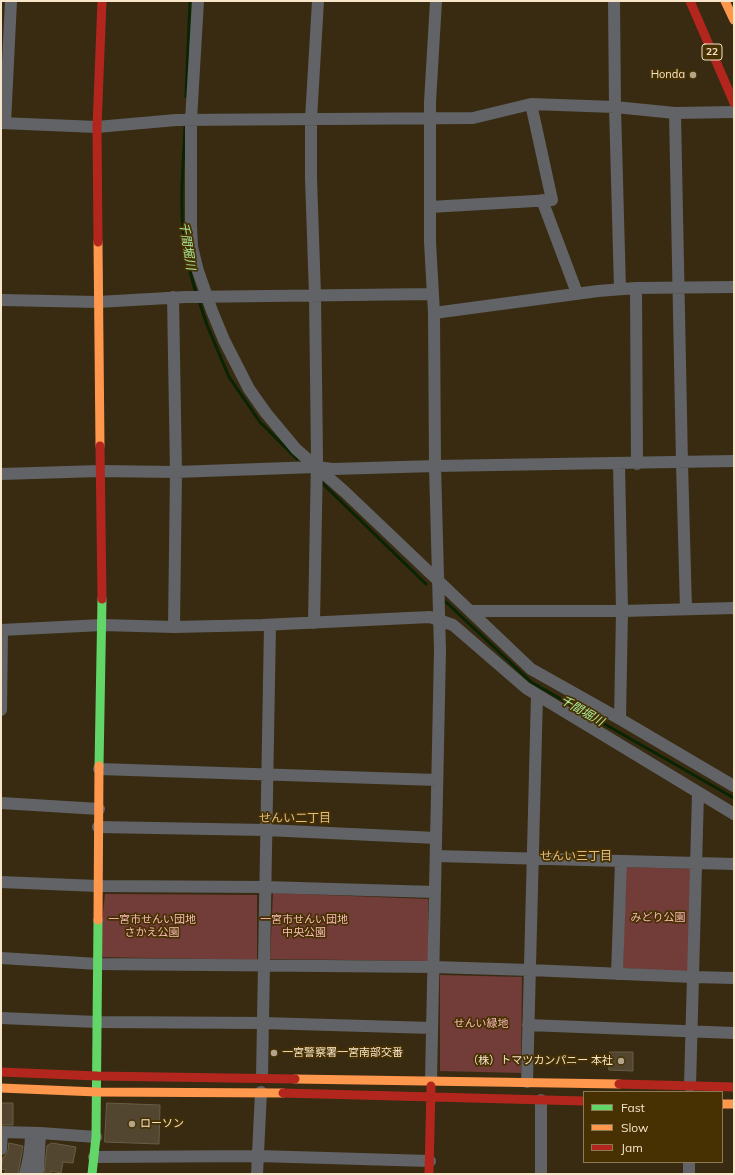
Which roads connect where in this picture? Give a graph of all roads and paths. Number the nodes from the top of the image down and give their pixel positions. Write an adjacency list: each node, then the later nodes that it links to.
1 (11, 1): 20 (street)
2 (102, 1): 21 (main road)
3 (198, 1): 19 (street)
4 (318, 1): 18 (street)
5 (436, 1): 17 (street)
6 (614, 1): 14 (street)
7 (690, 1): 12 (main road, 22)
8 (725, 1): 11 (main road)
9 (729, 1): 10 (main road)
10 (734, 13)
11 (734, 20)
12 (734, 103)
13 (531, 104): 14 (street); 17 (street); 22 (street)
14 (615, 107): 16 (street); 27 (street)
15 (734, 112): 16 (street)
16 (676, 113): 26 (street)
17 (430, 118): 18 (street); 23 (street)
18 (312, 119): 19 (street); 30 (street)
19 (185, 120): 21 (street); 32 (street)
20 (3, 123): 21 (street)
21 (97, 127): 34 (main road)
22 (542, 200): 23 (street); 28 (street)
23 (430, 207): 29 (street)
24 (734, 287): 26 (street)
25 (636, 288): 26 (street); 27 (street); 39 (street)
26 (678, 288): 37 (street)
27 (620, 289): 28 (street)
28 (577, 293): 35 (street)
29 (433, 294): 30 (street); 35 (street)
30 (314, 295): 32 (street); 41 (street)
31 (173, 297): 32 (street); 34 (street); 43 (street)
32 (205, 297): 41 (street)
33 (1, 300): 34 (street)
34 (97, 302): 42 (main road)
35 (434, 313): 40 (street)
36 (734, 461): 37 (street)
37 (682, 463): 39 (street); 47 (street)
38 (619, 464): 39 (street); 40 (street); 49 (street)
39 (637, 464)
40 (435, 466): 41 (street); 45 (street)
41 (316, 467): 43 (street); 45 (street); 51 (street)
42 (100, 471): 43 (street); 44 (street); 52 (main road)
43 (176, 472): 54 (street)
44 (1, 474)
45 (437, 580): 48 (street); 50 (street)
46 (734, 608): 47 (street)
47 (686, 609): 49 (street)
48 (470, 610): 49 (street); 58 (street)
49 (622, 611): 58 (street)
50 (438, 620): 51 (street); 56 (street); 61 (street)
51 (314, 623): 53 (street)
52 (102, 625): 54 (street); 55 (street); 59 (main road)
53 (270, 625): 54 (street); 60 (street)
54 (174, 627)
55 (2, 630): 57 (street)
56 (537, 695): 63 (street); 71 (street)
57 (1, 710)
58 (620, 719): 62 (street)
59 (99, 769): 60 (street); 65 (main road)
60 (267, 775): 61 (street); 68 (street)
61 (437, 780): 69 (street)
62 (734, 786)
63 (698, 793): 66 (street); 73 (street)
64 (1, 803): 65 (street)
65 (99, 809): 67 (main road)
66 (734, 814)
67 (98, 827): 68 (street); 76 (main road)
68 (266, 830): 69 (street); 77 (street)
69 (436, 838): 70 (street)
70 (436, 856): 71 (street); 78 (street)
71 (532, 859): 72 (street); 83 (street)
72 (621, 861): 73 (street); 84 (street)
73 (697, 863): 74 (street); 85 (street)
74 (734, 864)
75 (1, 882): 76 (street)
76 (98, 886): 77 (street); 80 (main road)
77 (265, 887): 78 (street); 81 (street)
78 (435, 892): 82 (street)
79 (1, 958): 80 (street)
80 (98, 964): 81 (street); 88 (main road)
81 (264, 966): 82 (street); 89 (street)
82 (434, 967): 83 (street); 91 (street)
83 (530, 970): 84 (street); 90 (street)
84 (617, 974): 85 (street)
85 (693, 977): 86 (street); 92 (street)
86 (734, 978)
87 (1, 1018): 88 (street)
88 (97, 1022): 89 (street); 95 (main road)
89 (263, 1023): 91 (street); 96 (street)
90 (528, 1025): 92 (street); 98 (street)
91 (432, 1028): 97 (street)
92 (692, 1032): 93 (street); 99 (street)
93 (734, 1033)
94 (1, 1072): 95 (main road)
95 (97, 1076): 96 (main road); 102 (main road)
96 (262, 1077): 97 (main road)
97 (432, 1080): 98 (main road); 104 (main road)
98 (527, 1082): 99 (main road)
99 (690, 1086): 100 (main road)
100 (734, 1087)
101 (1, 1088): 102 (main road)
102 (97, 1092): 103 (main road); 111 (main road)
103 (261, 1092): 104 (main road); 114 (street)
104 (430, 1097): 105 (main road); 115 (main road)
105 (541, 1100): 106 (main road); 122 (street)
106 (583, 1101)
107 (723, 1104): 108 (main road)
108 (734, 1104)
109 (1, 1132): 110 (street); 112 (street)
110 (35, 1133): 111 (street); 117 (street); 118 (street)
111 (96, 1137): 113 (main road)
112 (1, 1149)
113 (94, 1156): 114 (street); 119 (main road)
114 (258, 1156): 115 (street); 120 (street)
115 (430, 1162): 121 (main road)
116 (689, 1163): 123 (street)
117 (26, 1174)
118 (36, 1174)
119 (92, 1174)
120 (257, 1174)
121 (429, 1174)
122 (541, 1174)
123 (689, 1174)

